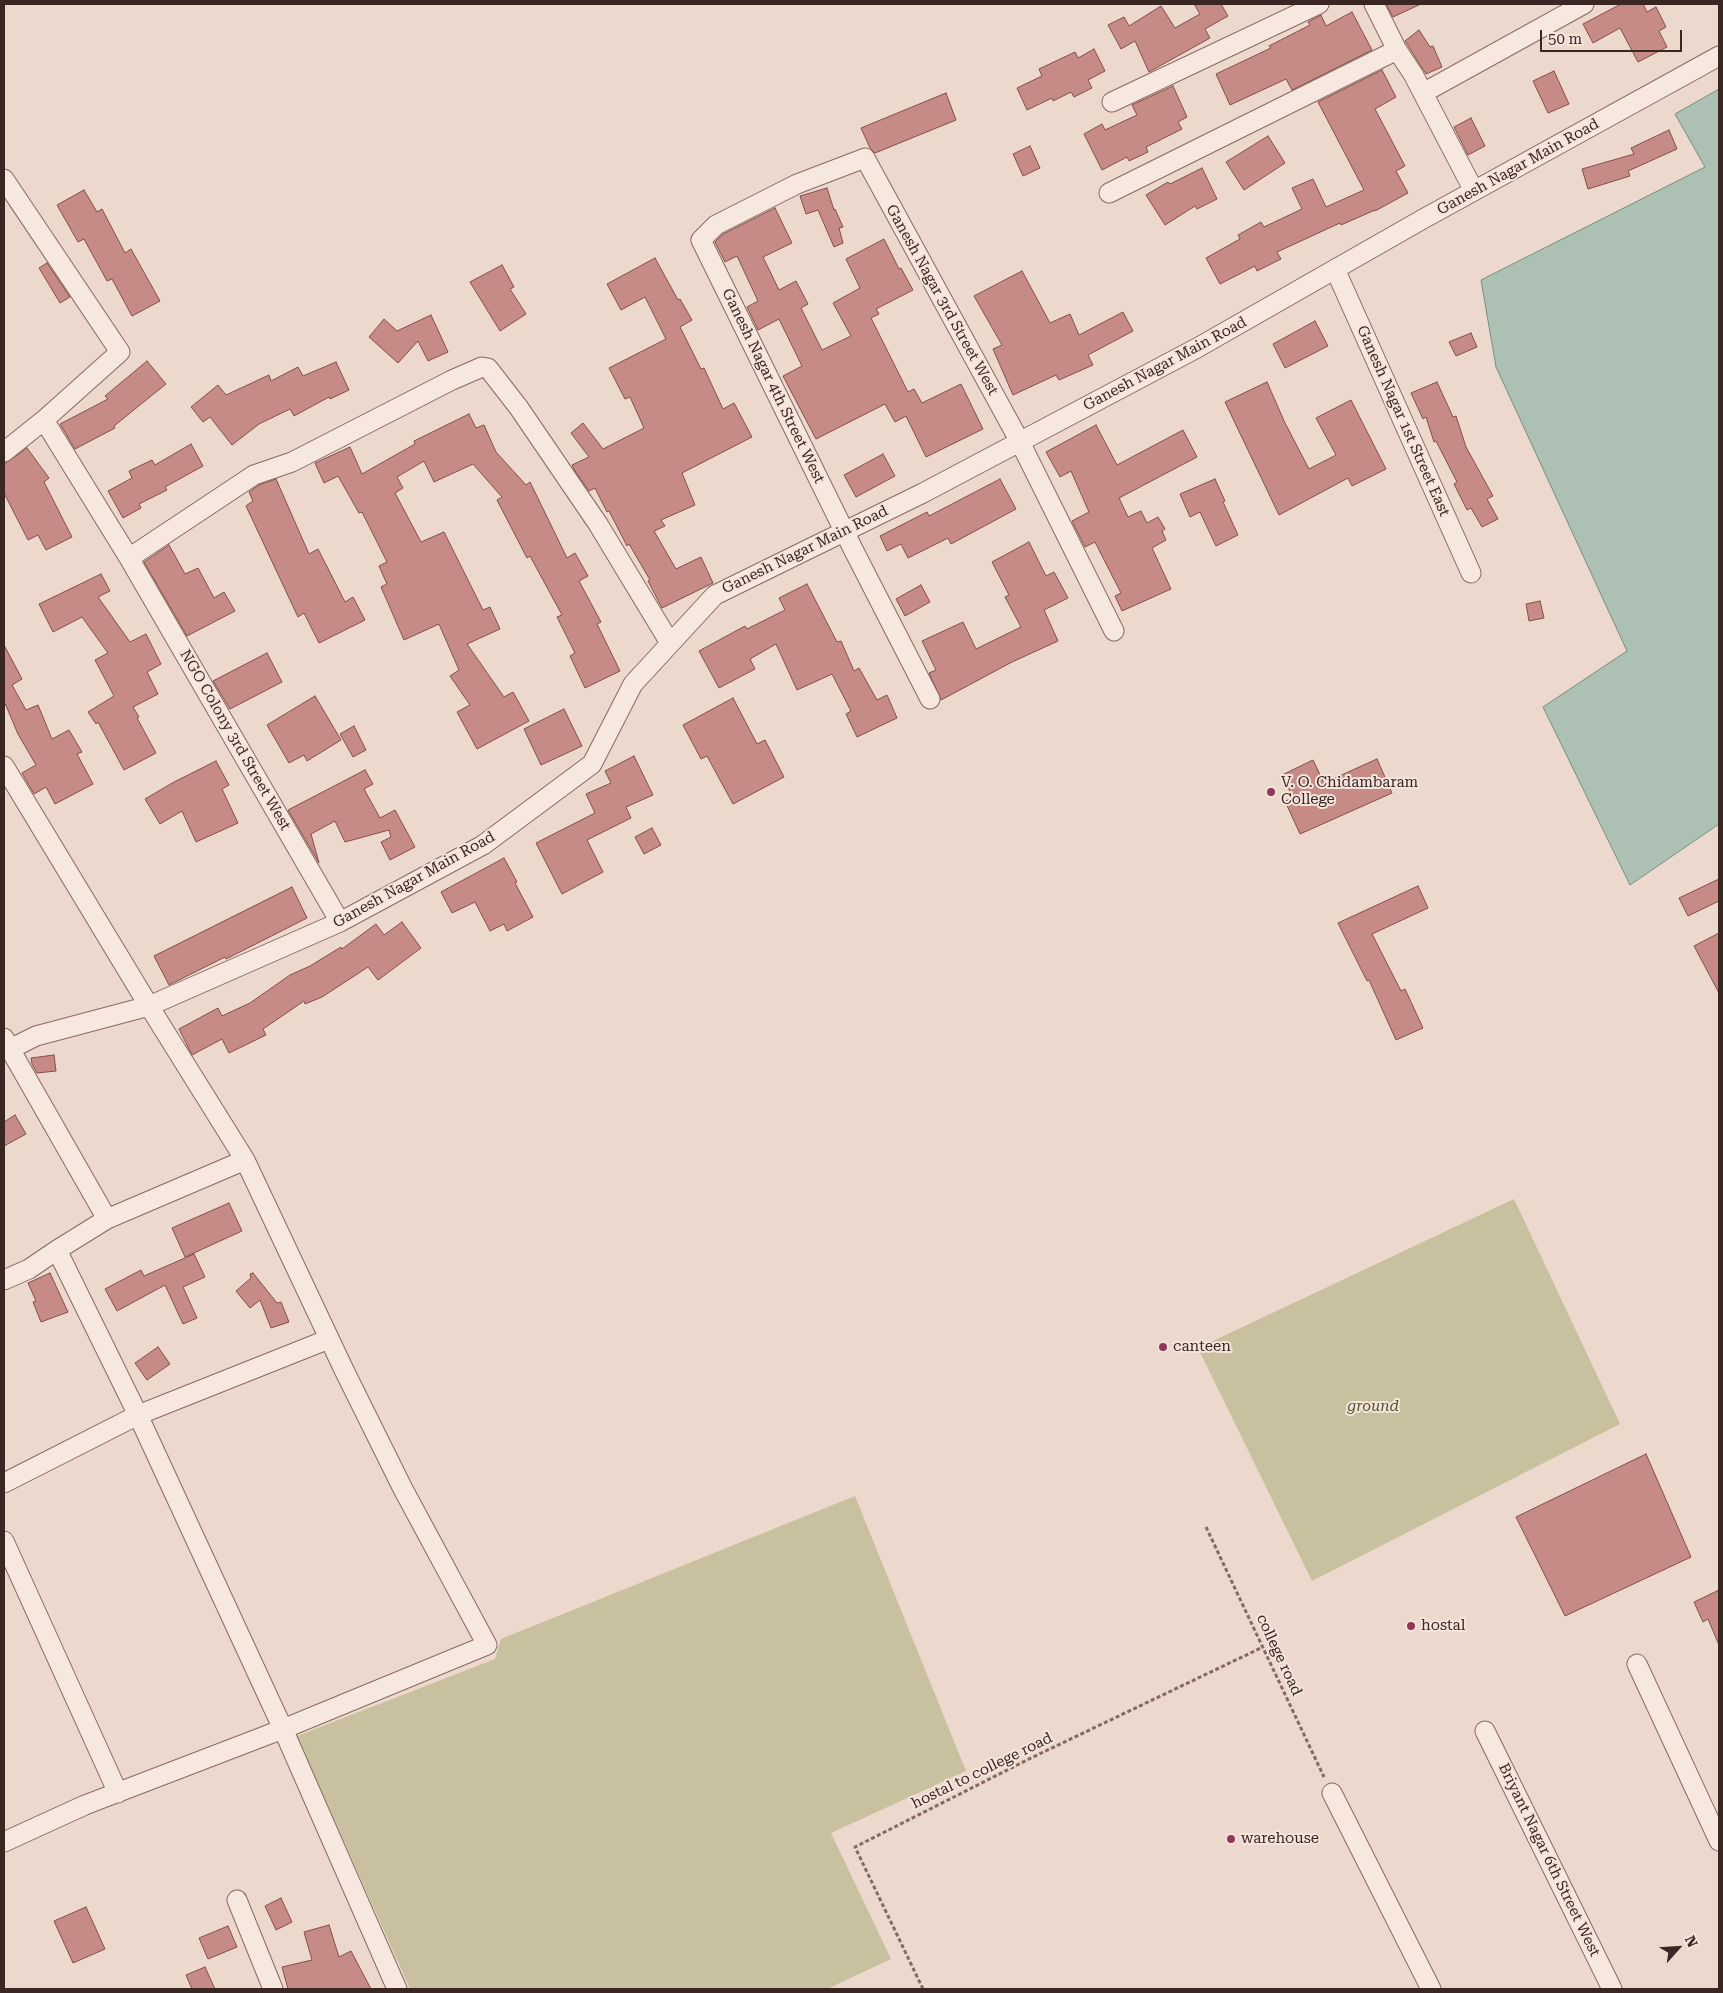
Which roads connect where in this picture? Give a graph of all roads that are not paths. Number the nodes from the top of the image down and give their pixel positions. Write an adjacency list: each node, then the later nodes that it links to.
1 (1320, 4): 7 (street)
2 (1374, 4): 4 (street)
3 (1584, 4): 6 (street)
4 (1397, 50): 6 (street); 11 (street)
5 (1719, 56): 10 (street, Ganesh Nagar Main Road)
6 (1423, 93): 10 (street)
7 (1112, 102)
8 (865, 158): 14 (street, Ganesh Nagar 3rd Street West); 16 (street, Ganesh Nagar 4th Street West)
9 (4, 179): 13 (street)
10 (1474, 191): 12 (street, Ganesh Nagar Main Road)
11 (1109, 193)
12 (1335, 269): 14 (street, Ganesh Nagar Main Road); 18 (street, Ganesh Nagar 1st Street East)
13 (44, 420): 15 (street); 17 (street, NGO Colony 3rd Street West)
14 (1020, 442): 16 (street, Ganesh Nagar Main Road); 19 (street, Ganesh Nagar 3rd Street West)
15 (4, 452)
16 (844, 531): 20 (street, Ganesh Nagar Main Road); 21 (street, Ganesh Nagar 4th Street West)
17 (130, 558): 20 (street); 23 (street, NGO Colony 3rd Street West)
18 (1470, 573)
19 (1114, 632)
20 (670, 643): 23 (street, Ganesh Nagar Main Road)
21 (930, 699)
22 (4, 766): 24 (street)
23 (340, 922): 24 (street, Ganesh Nagar Main Road)
24 (149, 1006): 25 (street, Ganesh Nagar Main Road); 26 (street)
25 (7, 1043): 27 (street)
26 (245, 1160): 27 (street); 30 (street)
27 (107, 1219): 28 (street)
28 (57, 1250): 29 (street); 31 (street)
29 (4, 1280)
30 (329, 1338): 31 (street); 35 (street)
31 (138, 1415): 32 (street); 35 (street)
32 (4, 1483)
33 (4, 1541): 37 (street)
34 (1637, 1664): 39 (street)
35 (282, 1730): 37 (street); 43 (street)
36 (1485, 1731): 45 (street, Briyant Nagar 6th Street West)
37 (118, 1793): 40 (street)
38 (1332, 1794): 44 (street)
39 (1719, 1841)
40 (4, 1842)
41 (237, 1900): 42 (street)
42 (273, 1989)
43 (397, 1989)
44 (1430, 1989)
45 (1612, 1989)

